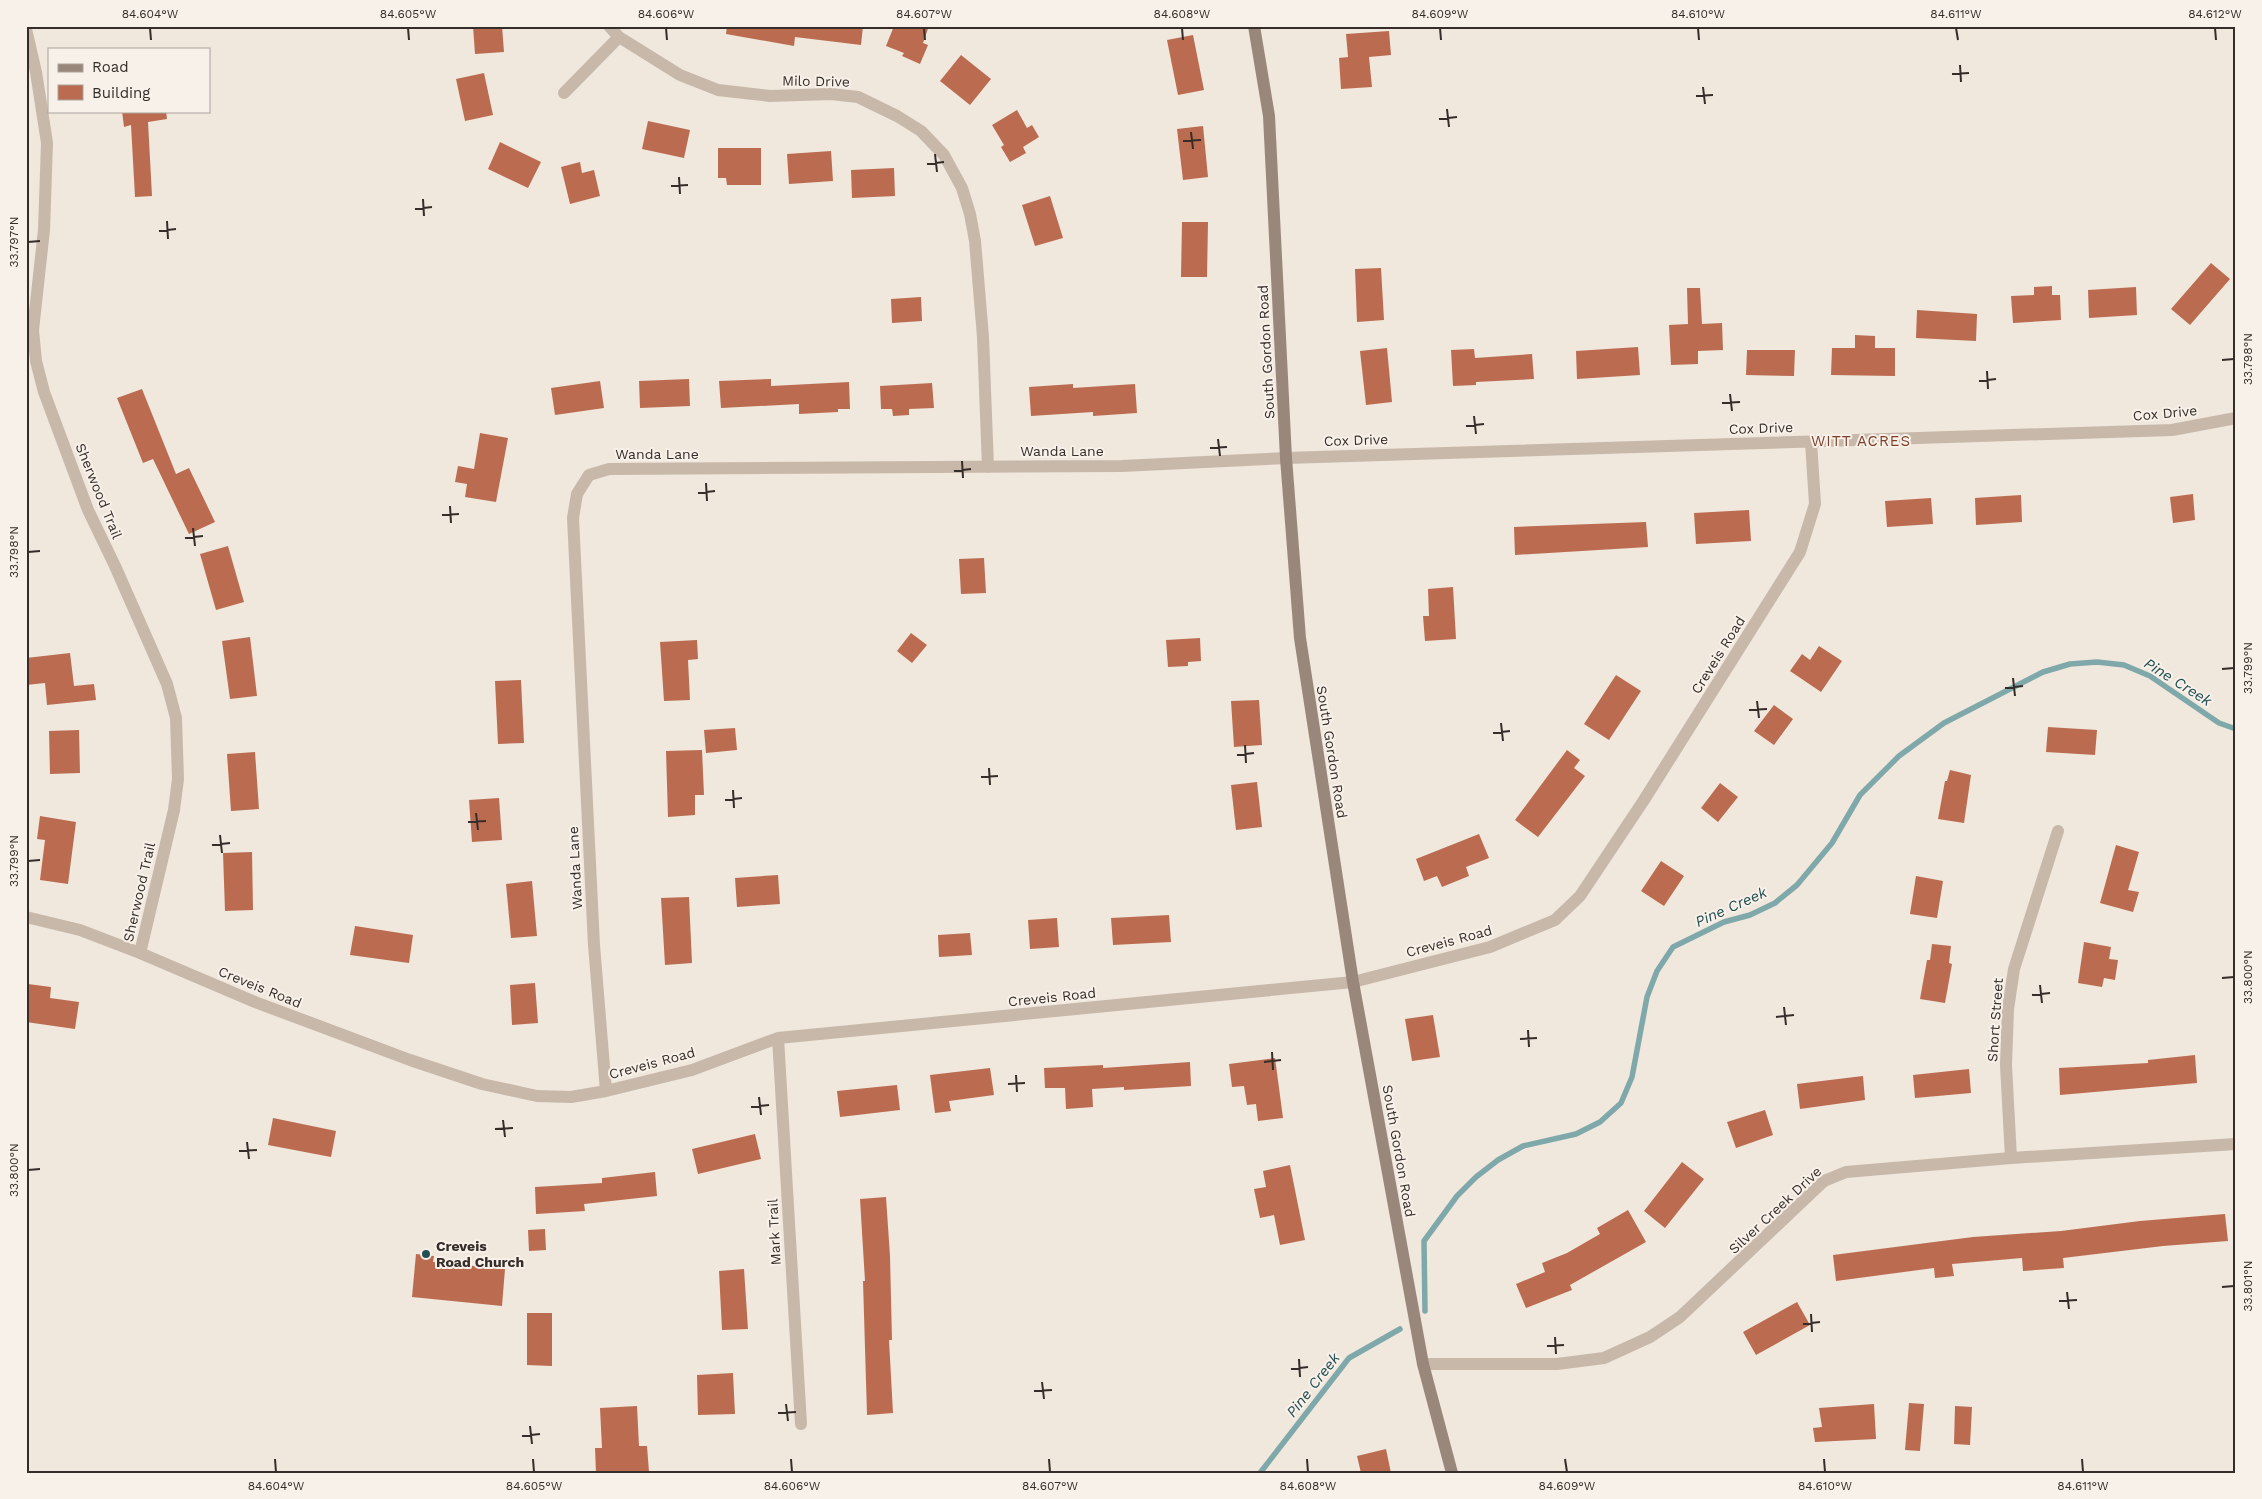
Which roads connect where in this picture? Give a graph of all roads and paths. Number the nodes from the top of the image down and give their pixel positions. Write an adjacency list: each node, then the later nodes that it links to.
1 (609, 26): 4 (street, Milo Drive)
2 (1254, 26): 8 (street, South Gordon Road)
3 (26, 29): 12 (street, Sherwood Trail)
4 (619, 37): 5 (street); 9 (street, Milo Drive)
5 (564, 93)
6 (2236, 418): 7 (street, Cox Drive)
7 (1811, 442): 8 (street, Cox Drive); 13 (street, Creveis Road)
8 (1286, 458): 9 (street, Wanda Lane); 13 (street, South Gordon Road)
9 (988, 467): 15 (street, Wanda Lane)
10 (2058, 831): 17 (street, Short Street)
11 (26, 917): 12 (street, Creveis Road)
12 (140, 953): 15 (street, Creveis Road)
13 (1353, 982): 14 (street, Creveis Road); 18 (street, South Gordon Road)
14 (778, 1038): 15 (street, Creveis Road); 19 (street, Mark Trail)
15 (606, 1091)
16 (2236, 1144): 17 (street, Silver Creek Drive)
17 (2011, 1158): 18 (street, Silver Creek Drive)
18 (1423, 1364): 20 (street, South Gordon Road)
19 (801, 1424)
20 (1452, 1473)

